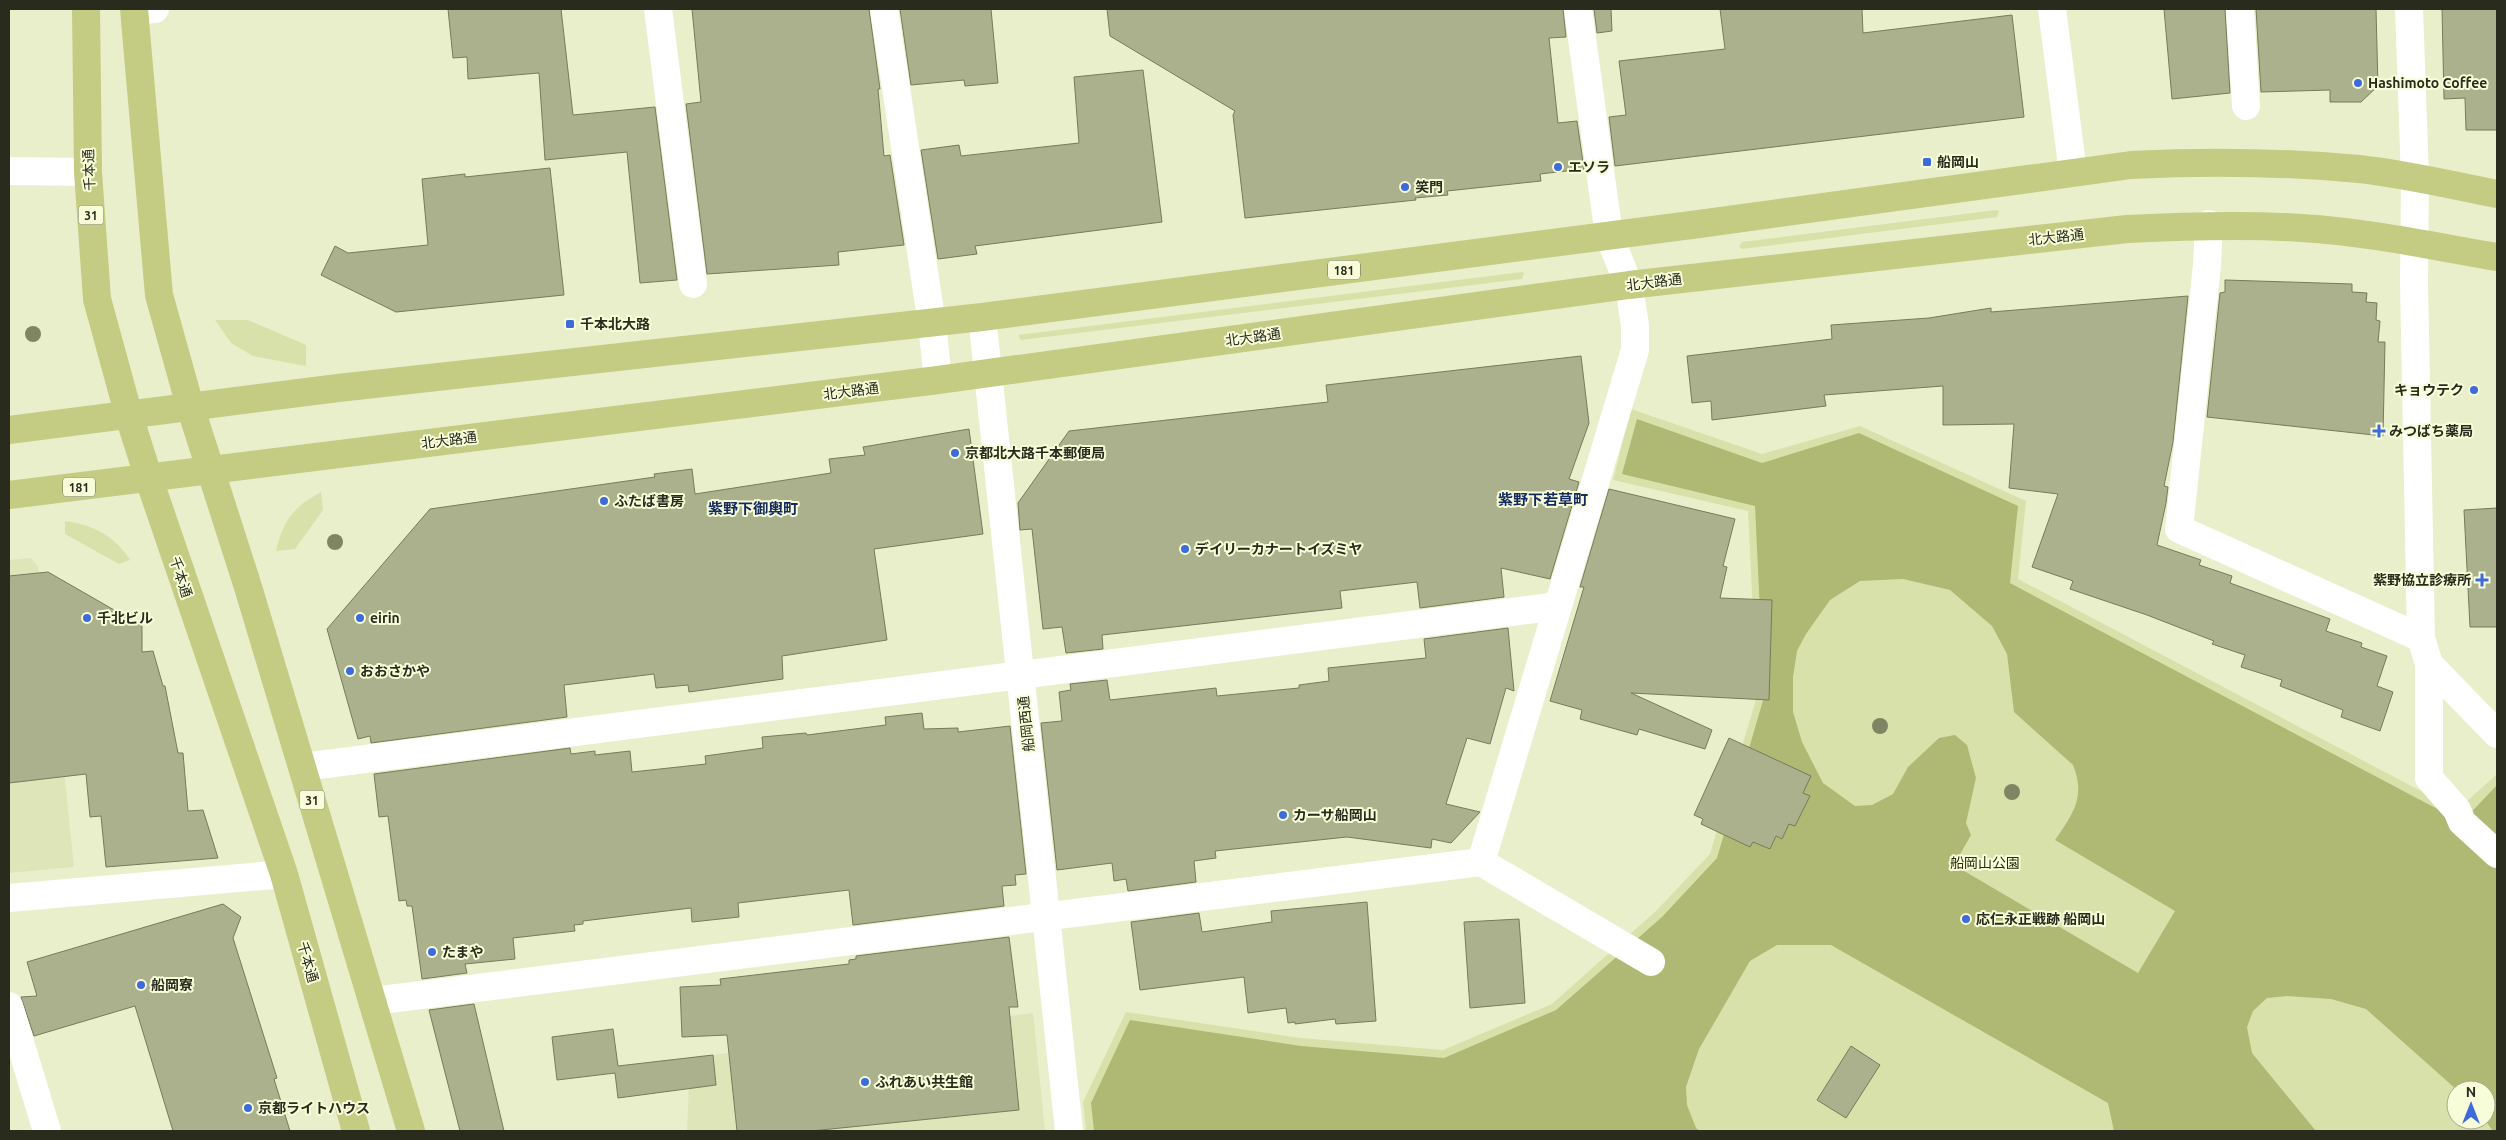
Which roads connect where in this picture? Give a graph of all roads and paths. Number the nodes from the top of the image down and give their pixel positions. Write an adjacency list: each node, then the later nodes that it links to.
1 (86, 9): 11 (main road, 千本通 / 31)
2 (658, 9): 19 (street)
3 (884, 9): 22 (street)
4 (1578, 9): 16 (street)
5 (2052, 9): 12 (street)
6 (2240, 9): 9 (street)
7 (2409, 9): 13 (street)
8 (141, 10): 25 (main road, 31)
9 (2246, 106)
10 (9, 172): 11 (street)
11 (88, 172): 26 (main road, 千本通 / 31)
12 (2074, 173): 13 (main road, 181); 16 (main road, 181)
13 (2415, 178): 14 (main road, 181); 17 (street)
14 (2497, 194)
15 (2209, 224): 17 (main road, 北大路通 / 181); 20 (main road, 北大路通 / 181); 32 (street)
16 (1609, 236): 20 (street); 21 (main road, 181)
17 (2415, 242): 18 (main road, 北大路通 / 181); 32 (street)
18 (2497, 257)
19 (693, 284)
20 (1629, 285): 23 (main road, 北大路通 / 181); 31 (street)
21 (982, 318): 22 (main road, 181); 23 (street, 船岡西通)
22 (932, 324): 24 (street); 25 (main road, 181)
23 (988, 373): 24 (main road, 北大路通 / 181); 34 (street, 船岡西通)
24 (938, 380): 28 (main road, 北大路通 / 181)
25 (190, 406): 26 (main road, 181); 28 (main road, 31)
26 (128, 416): 27 (main road, 181); 29 (main road, 千本通 / 31)
27 (9, 430)
28 (211, 470): 29 (main road, 北大路通 / 181); 36 (main road, 31)
29 (148, 479): 30 (main road, 北大路通 / 181); 39 (main road, 千本通 / 31)
30 (9, 495)
31 (1558, 606): 34 (street); 38 (street)
32 (2421, 638): 33 (street)
33 (2429, 664): 35 (street); 37 (street)
34 (1020, 675): 36 (street); 41 (street, 船岡西通)
35 (2497, 734)
36 (303, 767): 43 (main road, 31)
37 (2497, 854)
38 (1481, 862): 41 (street); 42 (street)
39 (284, 874): 40 (street); 46 (main road, 千本通 / 31)
40 (9, 898)
41 (1046, 917): 43 (street); 48 (street, 船岡西通)
42 (1651, 962)
43 (373, 1001): 47 (main road, 31)
44 (9, 1006): 45 (street)
45 (47, 1131)
46 (356, 1131)
47 (411, 1131)
48 (1069, 1131)

